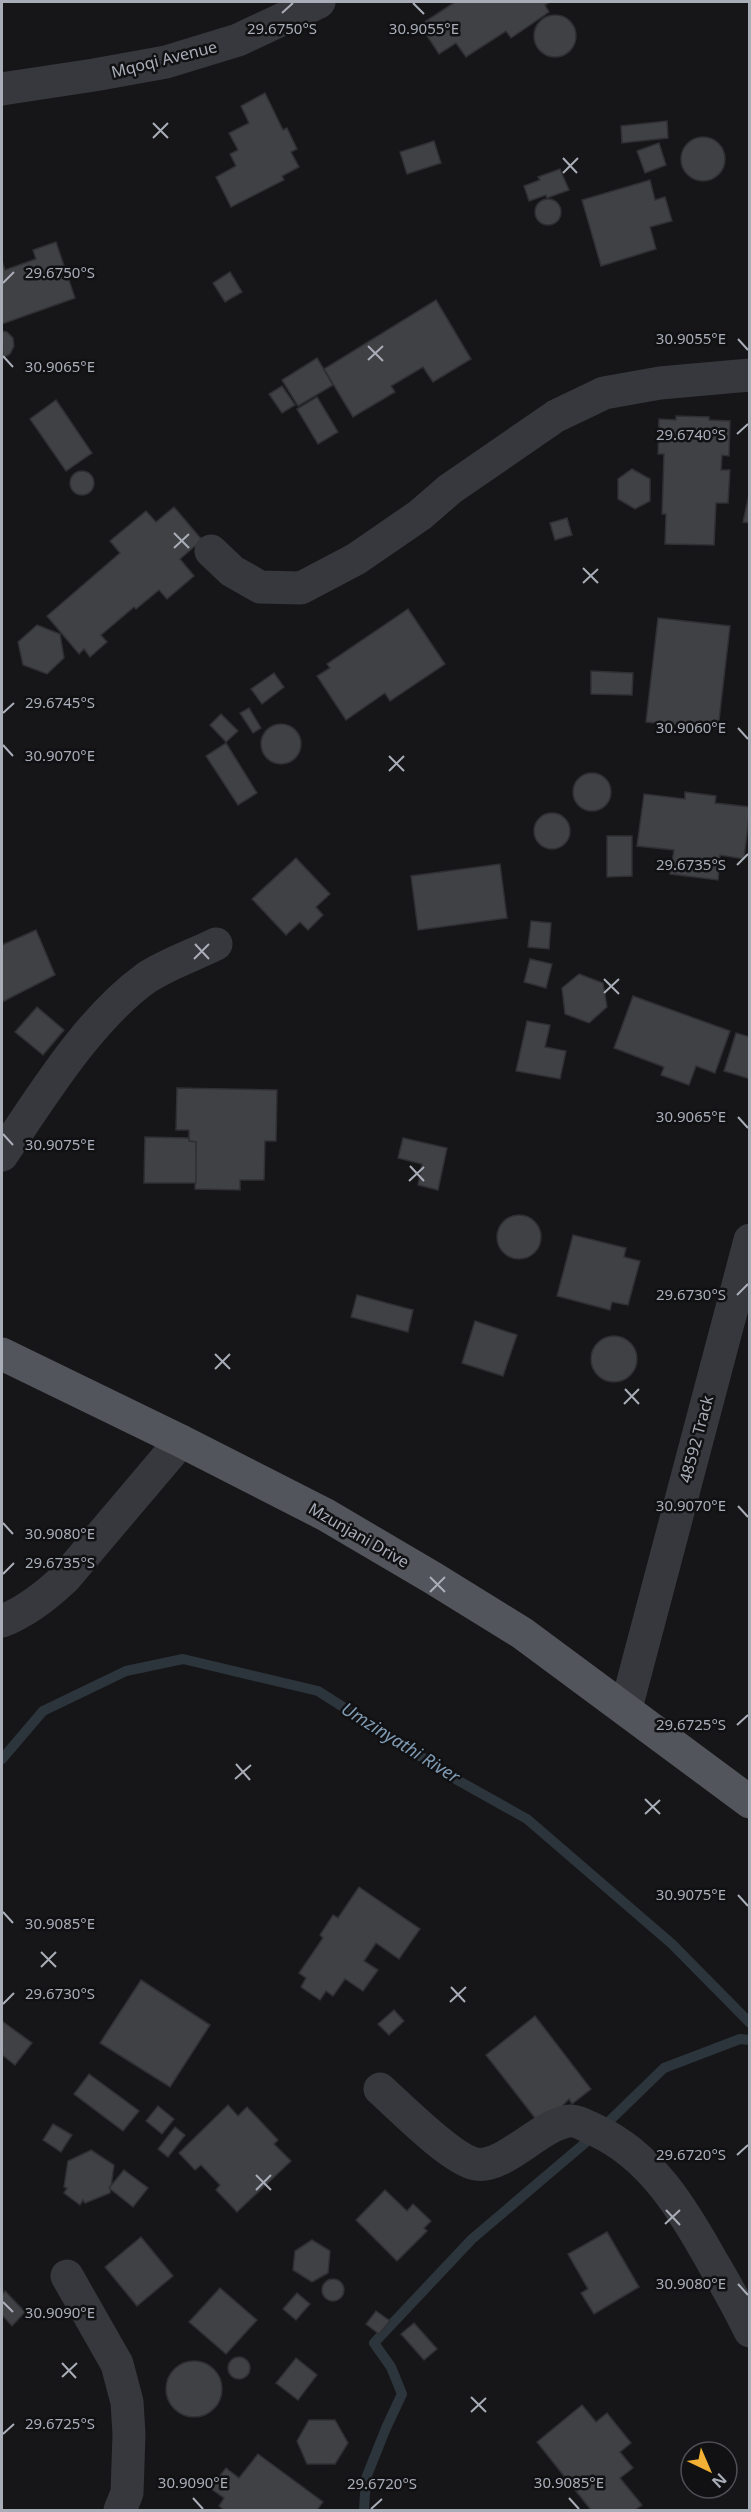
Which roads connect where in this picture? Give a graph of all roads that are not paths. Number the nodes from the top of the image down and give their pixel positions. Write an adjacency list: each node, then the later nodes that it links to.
1 (319, 2): 2 (street, Mqoqi Avenue)
2 (2, 89)
3 (750, 375): 4 (street)
4 (211, 551)
5 (216, 944): 6 (street)
6 (2, 1155)
7 (750, 1240): 11 (street, 48592 Track)
8 (2, 1354): 9 (main road, Mzunjani Drive)
9 (181, 1441): 10 (street); 11 (main road, Mzunjani Drive)
10 (2, 1621)
11 (626, 1708): 12 (main road, Mzunjani Drive)
12 (750, 1802)
13 (380, 2089): 15 (street)
14 (66, 2276): 16 (street)
15 (750, 2331)
16 (120, 2511)

